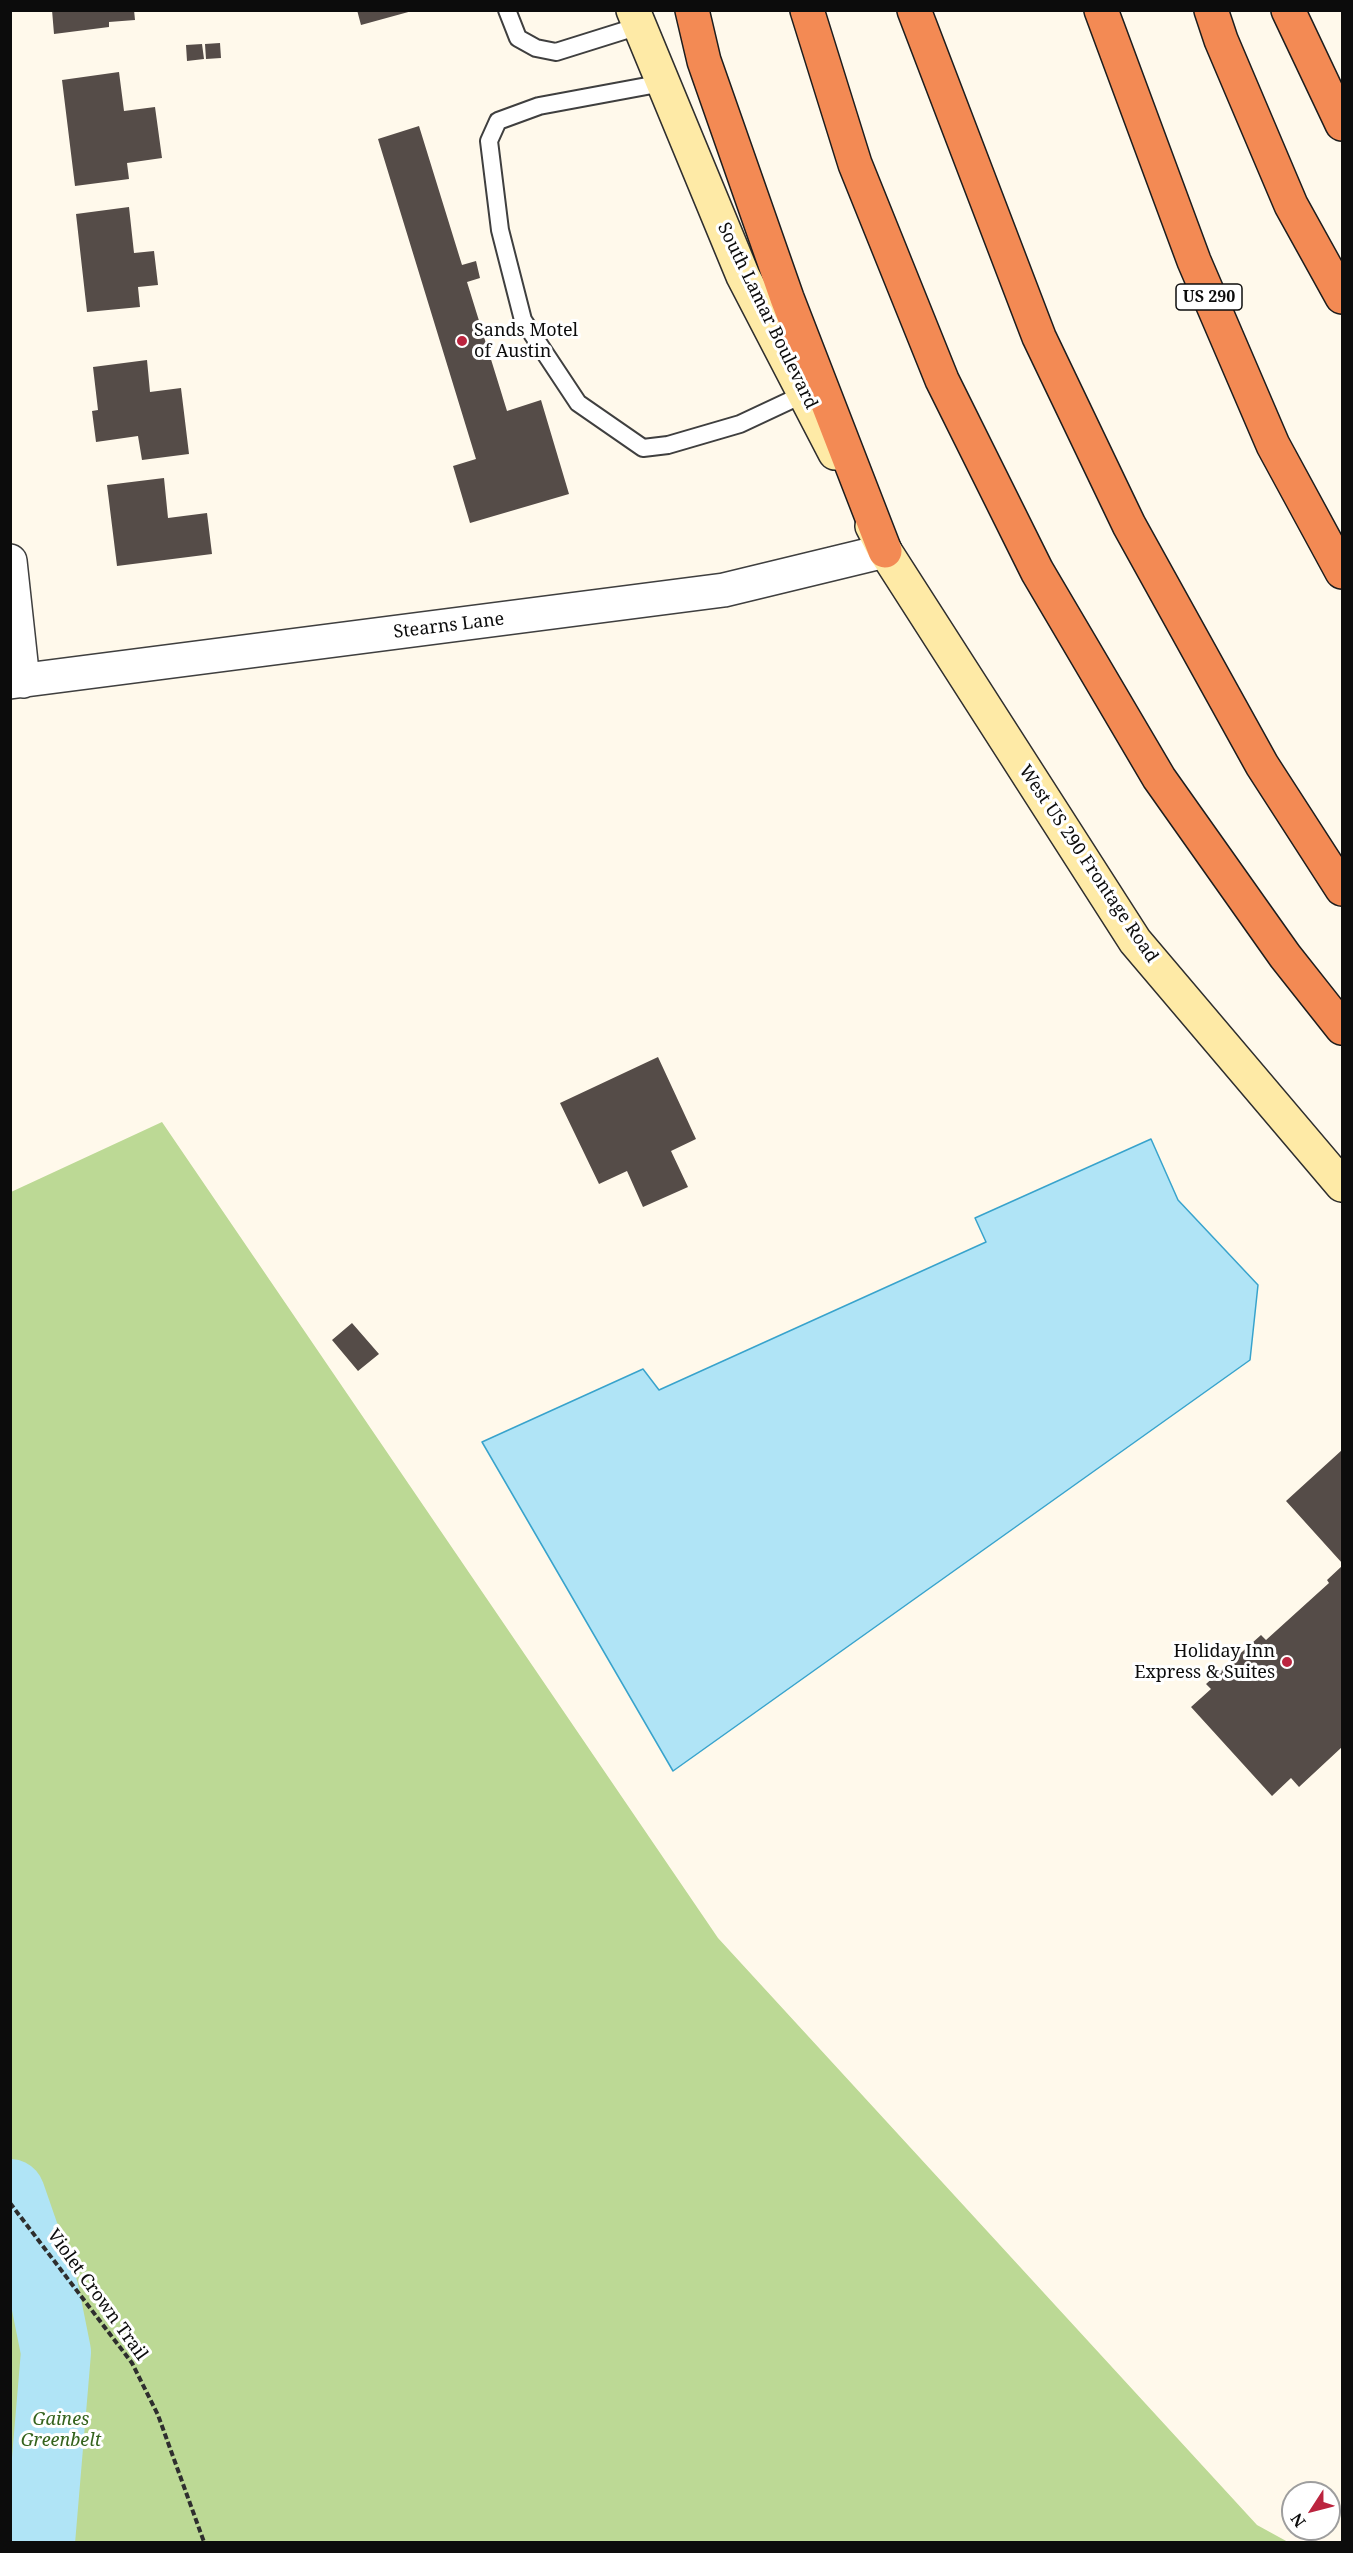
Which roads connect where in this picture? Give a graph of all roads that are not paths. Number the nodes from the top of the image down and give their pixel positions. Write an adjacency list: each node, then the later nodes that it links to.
1 (507, 10): 8 (lane)
2 (692, 10): 13 (highway)
3 (807, 10): 18 (highway)
4 (914, 10): 17 (highway)
5 (1101, 10): 15 (highway, US 290)
6 (1211, 10): 11 (highway)
7 (1287, 10): 10 (highway)
8 (636, 18): 9 (main road, South Lamar Boulevard)
9 (663, 83): 12 (main road, South Lamar Boulevard); 12 (lane)
10 (1342, 124)
11 (1342, 297)
12 (804, 394): 13 (main road, South Lamar Boulevard)
13 (885, 551): 16 (street, Stearns Lane); 19 (main road, West US 290 Frontage Road)
14 (10, 561): 16 (street)
15 (1342, 572)
16 (17, 682)
17 (1342, 889)
18 (1342, 1028)
19 (1342, 1185)

